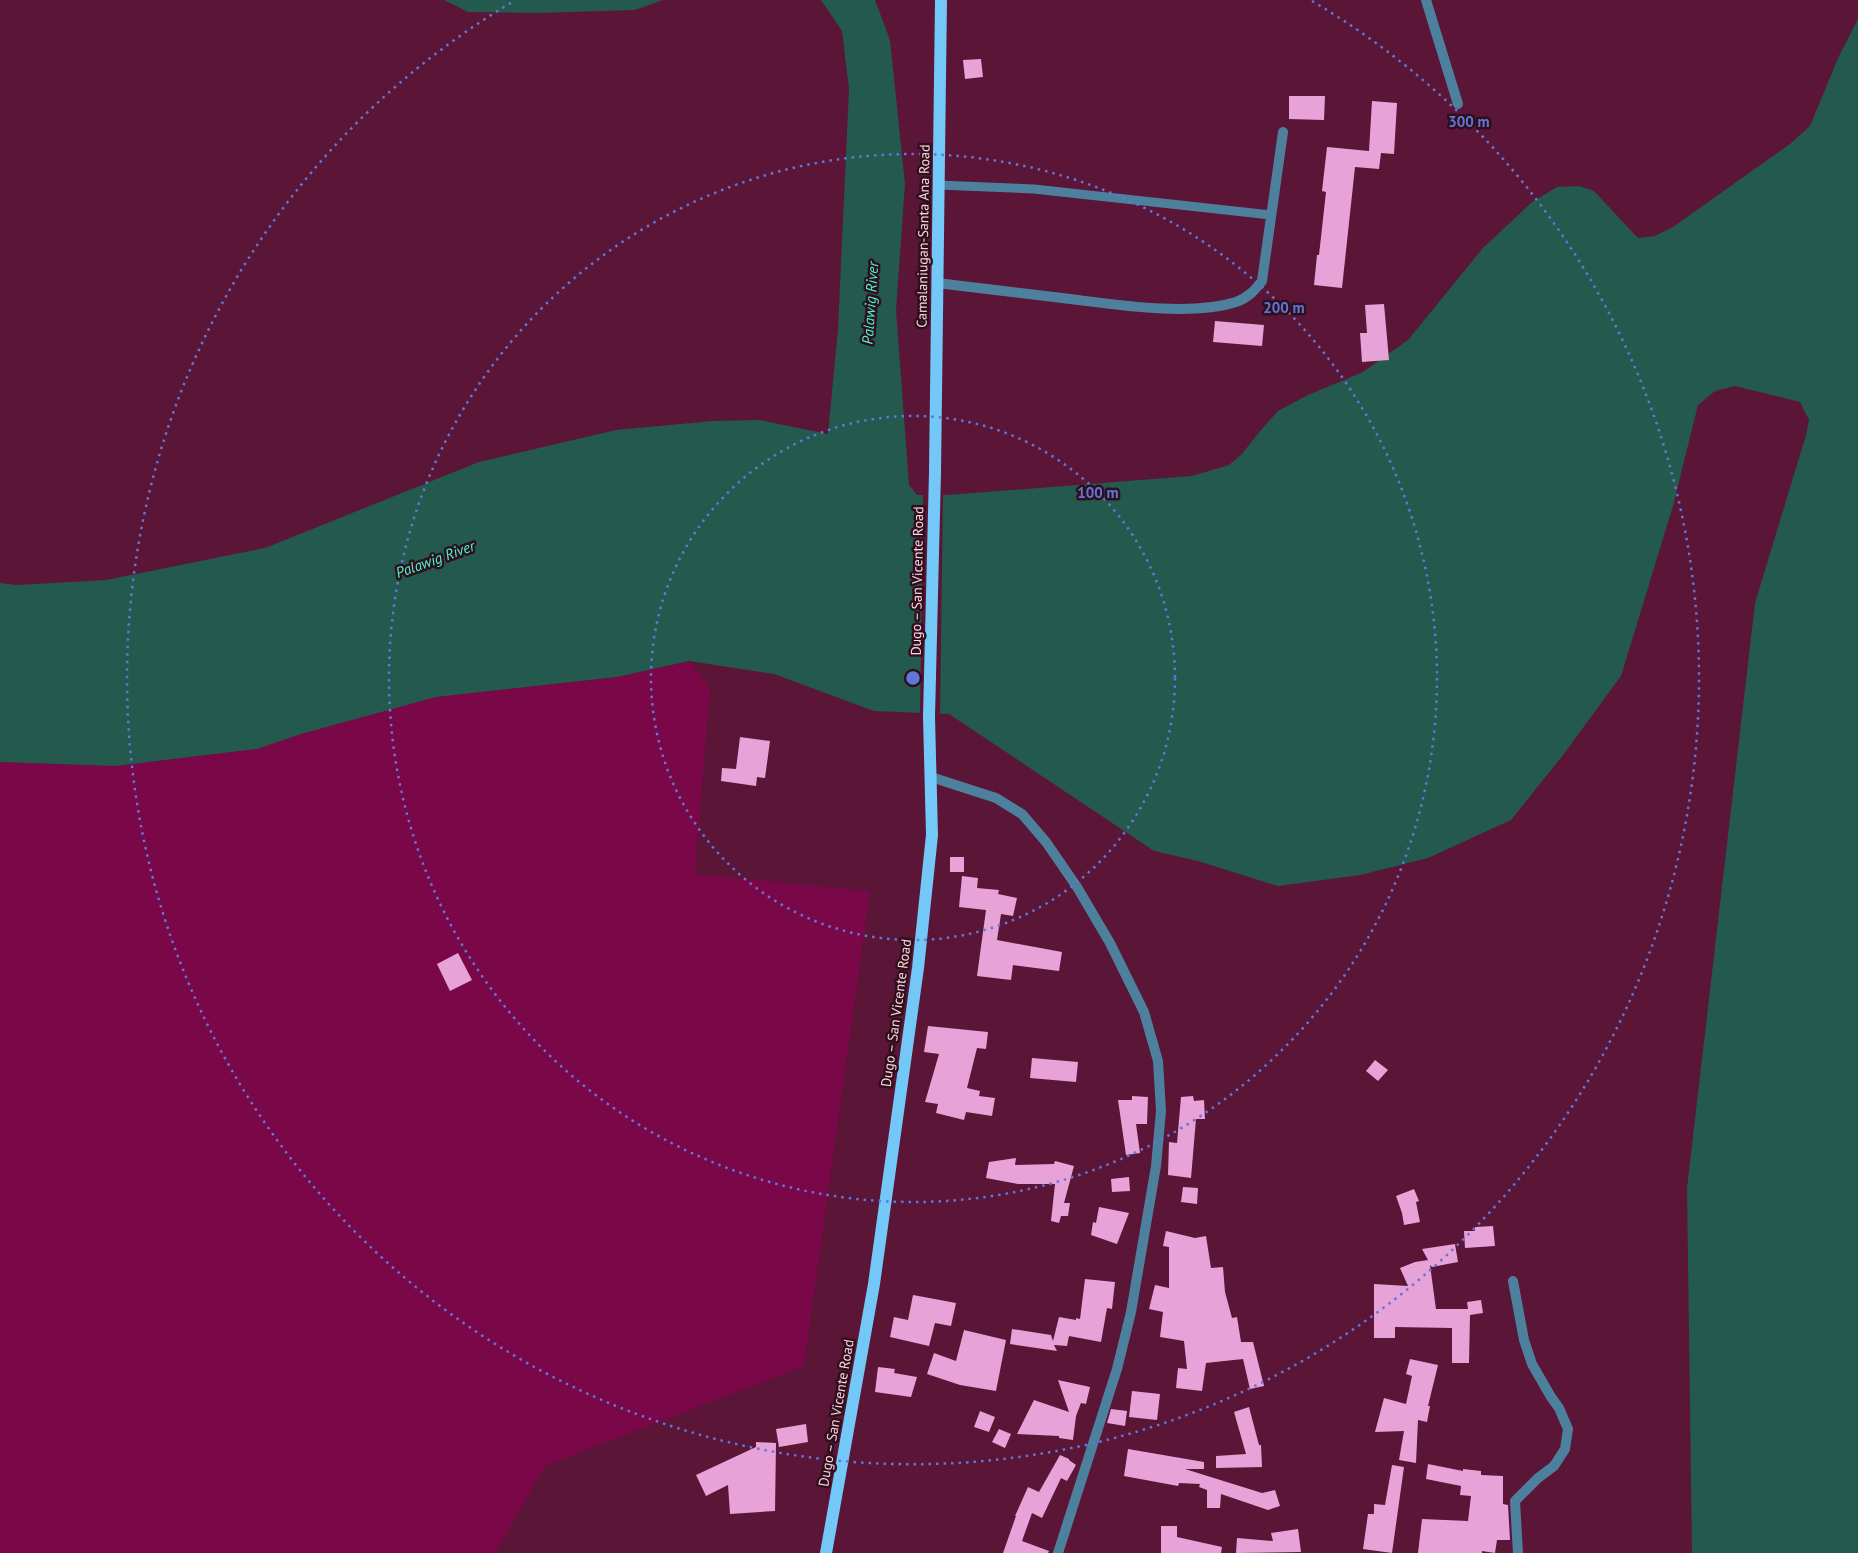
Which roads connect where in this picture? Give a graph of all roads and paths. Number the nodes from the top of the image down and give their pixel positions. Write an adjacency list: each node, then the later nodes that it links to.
1 (941, 0): 5 (main road, Camalaniugan-Santa Ana Road)
2 (1426, 0): 3 (street)
3 (1458, 104)
4 (1283, 132): 6 (street)
5 (938, 184): 6 (lane); 7 (main road, Camalaniugan-Santa Ana Road)
6 (1271, 215): 7 (street)
7 (937, 283): 8 (main road, Camalaniugan-Santa Ana Road)
8 (935, 472): 9 (main road, Dugo – San Vicente Road)
9 (931, 778): 11 (main road, Dugo – San Vicente Road); 12 (street)
10 (1514, 1281): 13 (street)
11 (826, 1553)
12 (1058, 1553)
13 (1518, 1553)

